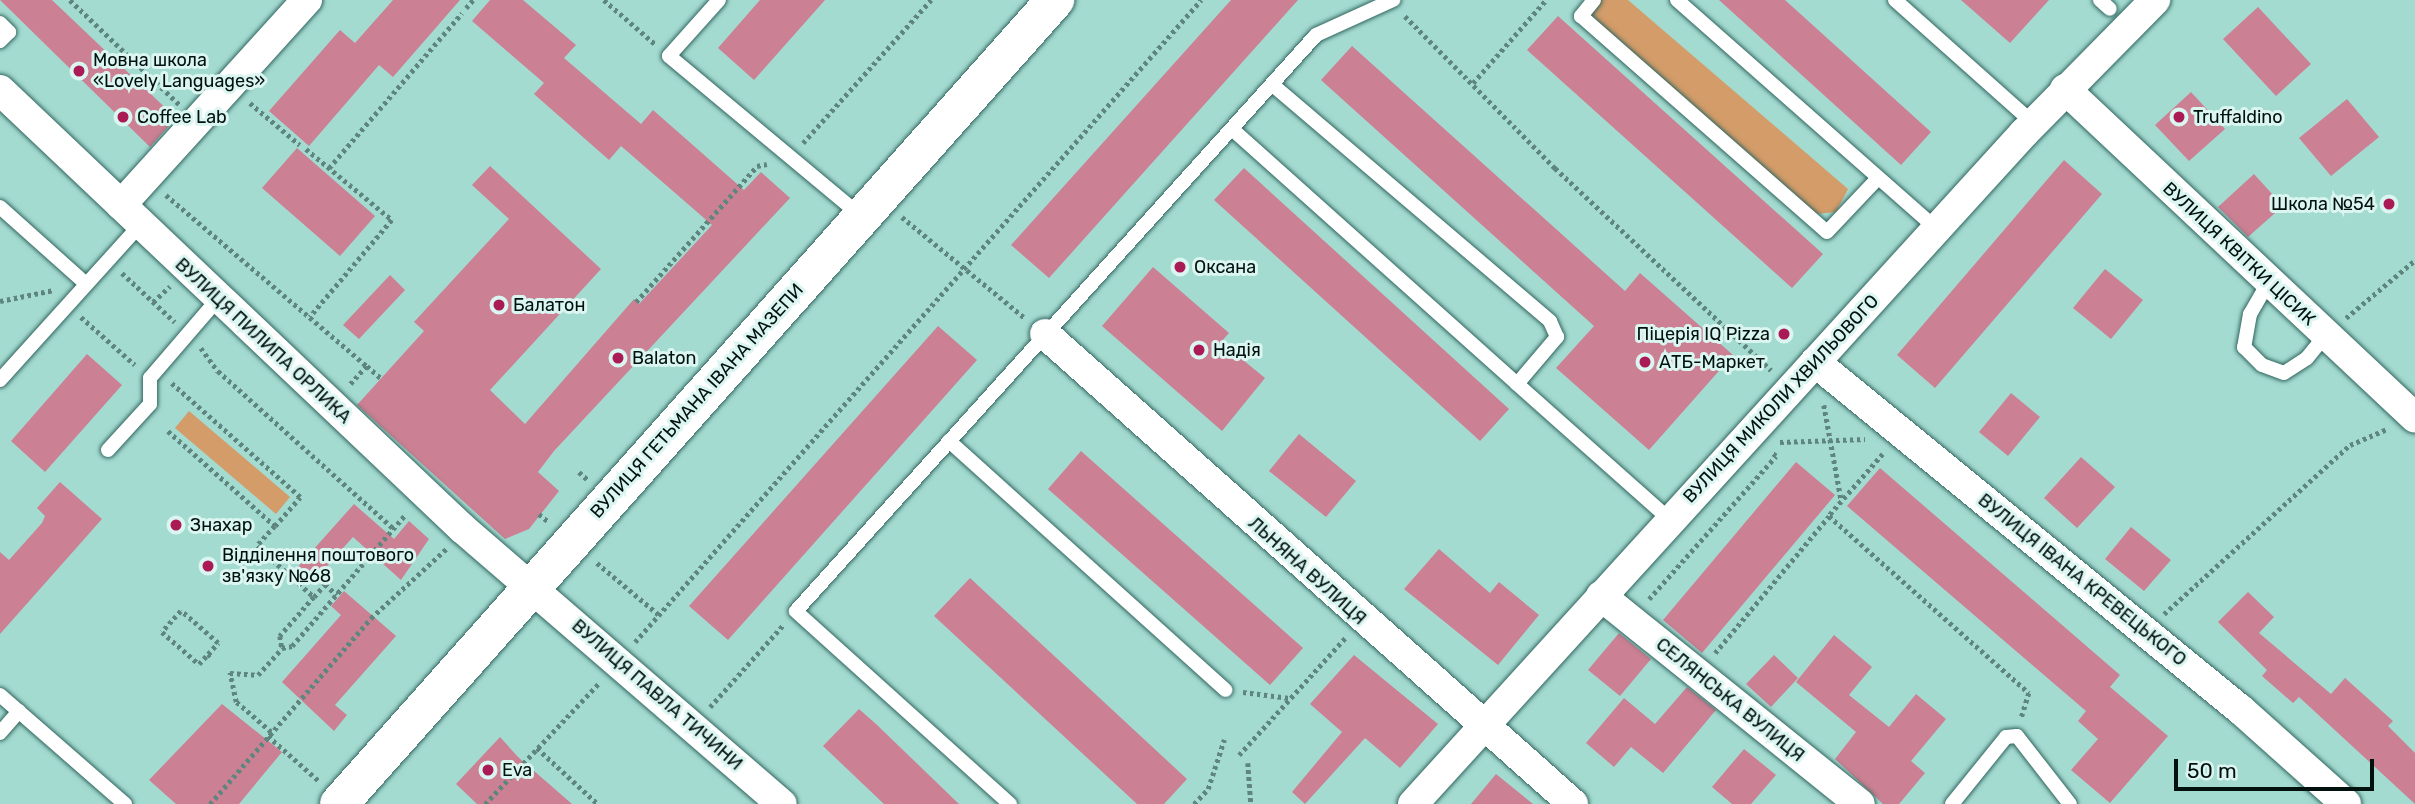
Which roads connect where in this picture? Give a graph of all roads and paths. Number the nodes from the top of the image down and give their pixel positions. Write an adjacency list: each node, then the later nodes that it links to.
1 (71, 0): 22 (path)
2 (307, 0): 18 (street)
3 (473, 0): 27 (path)
4 (719, 0): 16 (lane)
5 (1055, 0): 30 (main road, ВУЛИЦЯ ГЕТЬМАНА ІВАНА МАЗЕПИ)
6 (1201, 0): 34 (path)
7 (1546, 0): 17 (path)
8 (1594, 0): 28 (lane)
9 (1677, 0): 28 (lane)
10 (1895, 0): 23 (lane)
11 (2155, 0): 20 (street, ВУЛИЦЯ МИКОЛИ ХВИЛЬОВОГО)
12 (605, 1): 16 (path)
13 (1392, 1): 17 (path); 19 (lane)
14 (0, 23): 15 (lane)
15 (0, 41)
16 (669, 56): 30 (lane)
17 (1472, 84): 55 (path)
18 (230, 85): 22 (street); 25 (path)
19 (1272, 85): 24 (lane); 54 (lane)
20 (2065, 89): 23 (street, ВУЛИЦЯ МИКОЛИ ХВИЛЬОВОГО); 37 (street, ВУЛИЦЯ КВІТКИ ЦІСИК)
21 (0, 90): 31 (street, ВУЛИЦЯ ПИЛИПА ОРЛИКА)
22 (197, 121): 31 (street)
23 (2033, 123): 32 (street, ВУЛИЦЯ МИКОЛИ ХВИЛЬОВОГО)
24 (1231, 129): 45 (lane); 54 (lane)
25 (300, 145)
26 (306, 149): 27 (path)
27 (328, 168): 42 (path)
28 (1878, 178): 32 (lane)
29 (0, 207): 38 (lane)
30 (870, 207): 34 (path); 73 (main road, ВУЛИЦЯ ГЕТЬМАНА ІВАНА МАЗЕПИ)
31 (131, 215): 38 (lane); 39 (street, ВУЛИЦЯ ПИЛИПА ОРЛИКА)
32 (1937, 229): 48 (street, ВУЛИЦЯ МИКОЛИ ХВИЛЬОВОГО)
33 (2415, 260): 46 (path)
34 (964, 268): 45 (path); 78 (path)
35 (117, 269): 41 (path)
36 (175, 281): 41 (path)
37 (2268, 283): 46 (street, ВУЛИЦЯ КВІТКИ ЦІСИК); 46 (lane)
38 (86, 284): 40 (path); 53 (lane)
39 (218, 299): 64 (lane); 73 (street, ВУЛИЦЯ ПИЛИПА ОРЛИКА)
40 (0, 301)
41 (153, 302): 43 (path)
42 (310, 317)
43 (178, 325)
44 (98, 332): 49 (path)
45 (1045, 334): 61 (lane); 79 (street, ЛЬНЯНА ВУЛИЦЯ)
46 (2325, 336): 57 (street, ВУЛИЦЯ КВІТКИ ЦІСИК)
47 (194, 340): 70 (path)
48 (1815, 362): 55 (street, ВУЛИЦЯ МИКОЛИ ХВИЛЬОВОГО); 80 (street, ВУЛИЦЯ ІВАНА КРЕВЕЦЬКОГО)
49 (135, 365)
50 (366, 366): 52 (path)
51 (163, 375): 69 (path)
52 (381, 378)
53 (0, 380)
54 (1517, 384): 68 (lane)
55 (1791, 388): 68 (street, ВУЛИЦЯ МИКОЛИ ХВИЛЬОВОГО)
56 (1822, 395): 60 (path)
57 (2414, 418): 80 (path)
58 (168, 432): 69 (path)
59 (1871, 439): 60 (path)
60 (1831, 440): 62 (path); 65 (path)
61 (949, 441): 77 (lane); 86 (lane)
62 (1767, 442)
63 (1888, 448): 65 (path)
64 (108, 450)
65 (1842, 499): 66 (path)
66 (1829, 516): 85 (path); 94 (path)
67 (418, 520): 70 (path)
68 (1670, 520): 75 (street, ВУЛИЦЯ МИКОЛИ ХВИЛЬОВОГО)
69 (275, 526): 76 (path)
70 (394, 529): 74 (path)
71 (438, 537): 93 (path)
72 (596, 561): 78 (path)
73 (530, 589): 82 (street, ВУЛИЦЯ ПАВЛА ТИЧИНИ); 99 (main road, ВУЛИЦЯ ГЕТЬМАНА ІВАНА МАЗЕПИ)
74 (337, 594): 76 (path); 81 (path)
75 (1601, 596): 85 (street, СЕЛЯНСЬКА ВУЛИЦЯ); 91 (street, ВУЛИЦЯ МИКОЛИ ХВИЛЬОВОГО)
76 (314, 597): 81 (path)
77 (796, 611): 90 (path); 105 (lane)
78 (658, 614): 82 (path)
79 (1362, 620): 88 (path); 91 (street, ЛЬНЯНА ВУЛИЦЯ)
80 (2146, 632): 113 (street, ВУЛИЦЯ ІВАНА КРЕВЕЦЬКОГО)
81 (282, 648): 93 (path)
82 (620, 660): 90 (street, ВУЛИЦЯ ПАВЛА ТИЧИНИ); 96 (path)
83 (196, 661): 83 (path); 84 (path)
84 (191, 668)
85 (1698, 674): 110 (street, СЕЛЯНСЬКА ВУЛИЦЯ)
86 (1226, 690): 88 (path)
87 (0, 695): 89 (lane)
88 (1291, 698): 97 (path)
89 (19, 711): 92 (lane); 100 (lane)
90 (693, 726): 104 (street, ВУЛИЦЯ ПАВЛА ТИЧИНИ)
91 (1481, 728): 108 (street, ВУЛИЦЯ МИКОЛИ ХВИЛЬОВОГО); 109 (street, ЛЬНЯНА ВУЛИЦЯ)
92 (0, 733)
93 (269, 734): 99 (path); 101 (path)
94 (2017, 736): 111 (lane); 112 (lane)
95 (1224, 740): 106 (path)
96 (537, 748): 102 (path); 103 (path)
97 (1239, 755)
98 (1248, 763): 107 (path)
99 (329, 793)
100 (125, 804)
101 (210, 804)
102 (485, 804)
103 (598, 804)
104 (782, 804)
105 (1010, 804)
106 (1195, 804)
107 (1251, 804)
108 (1413, 804)
109 (1573, 804)
110 (1860, 804)
111 (1952, 804)
112 (2070, 804)
113 (2346, 804)

